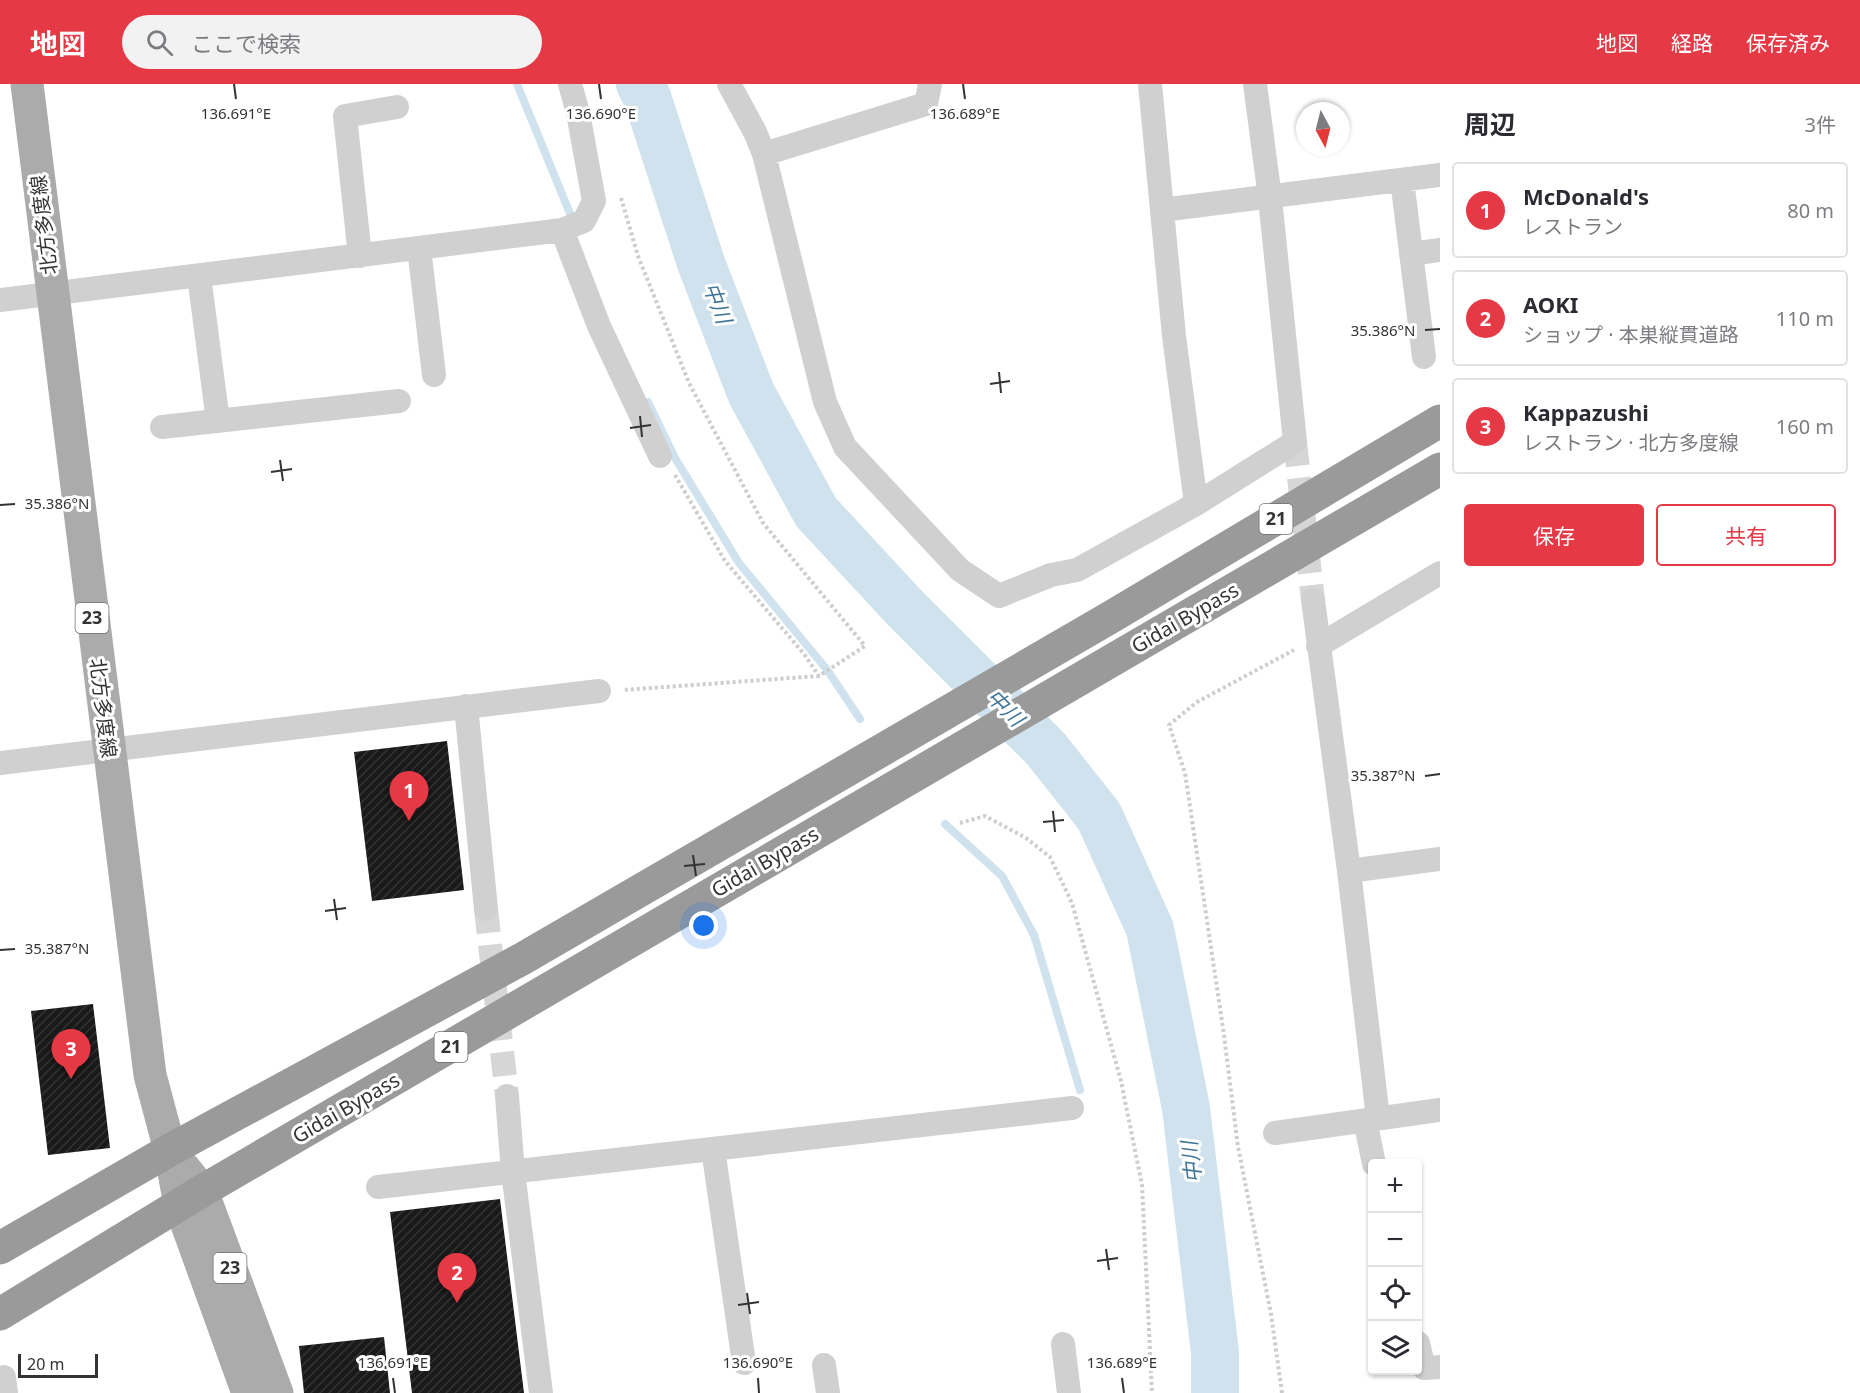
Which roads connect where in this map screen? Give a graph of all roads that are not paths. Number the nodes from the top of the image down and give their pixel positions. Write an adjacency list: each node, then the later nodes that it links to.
1 (27, 84): 19 (main road, 北方多度線 / 23)
2 (570, 84): 13 (street)
3 (729, 84): 8 (street)
4 (930, 84): 8 (street)
5 (1150, 84): 12 (street)
6 (1256, 84): 11 (street)
7 (397, 107): 17 (street)
8 (764, 154): 29 (street)
9 (1440, 175): 10 (street)
10 (1402, 180): 11 (street); 16 (street)
11 (1270, 198): 12 (street); 29 (street)
12 (1162, 210): 29 (street)
13 (562, 230): 14 (street); 27 (street)
14 (419, 248): 17 (street); 22 (street)
15 (1440, 250): 16 (street)
16 (1411, 254): 21 (street)
17 (360, 256): 18 (street)
18 (199, 276): 19 (street); 24 (street)
19 (52, 295): 20 (street); 35 (main road, 北方多度線 / 23)
20 (0, 300)
21 (1424, 357)
22 (434, 375)
23 (399, 401): 24 (street)
24 (218, 421): 26 (street)
25 (1440, 421): 46 (highway, Gidai Bypass / 21)
26 (162, 427)
27 (660, 456)
28 (1440, 470): 50 (highway, Gidai Bypass / 21)
29 (1196, 504)
30 (1440, 573): 32 (street)
31 (1313, 600): 32 (street)
32 (1318, 641): 38 (street)
33 (599, 691): 34 (street)
34 (466, 706): 35 (street); 39 (street)
35 (108, 750): 36 (street); 46 (main road, 北方多度線 / 23)
36 (0, 763)
37 (1440, 859): 38 (street)
38 (1349, 871): 43 (street)
39 (486, 909)
40 (507, 1096): 48 (street)
41 (1071, 1108): 45 (street)
42 (1440, 1110): 43 (street)
43 (1371, 1119): 44 (street); 47 (street)
44 (1275, 1133)
45 (713, 1149): 48 (street); 55 (street)
46 (170, 1150): 50 (main road, 23); 51 (highway, Gidai Bypass / 21)
47 (1374, 1159)
48 (513, 1172): 49 (street); 60 (street)
49 (378, 1187)
50 (191, 1198): 52 (highway, Gidai Bypass / 21); 58 (main road, 23); 59 (main road, 23)
51 (0, 1248)
52 (0, 1314)
53 (1063, 1344): 62 (street)
54 (1422, 1360): 57 (street)
55 (744, 1363)
56 (824, 1365): 61 (street)
57 (1440, 1367)
58 (248, 1393)
59 (277, 1393)
60 (541, 1393)
61 (828, 1393)
62 (1069, 1393)

